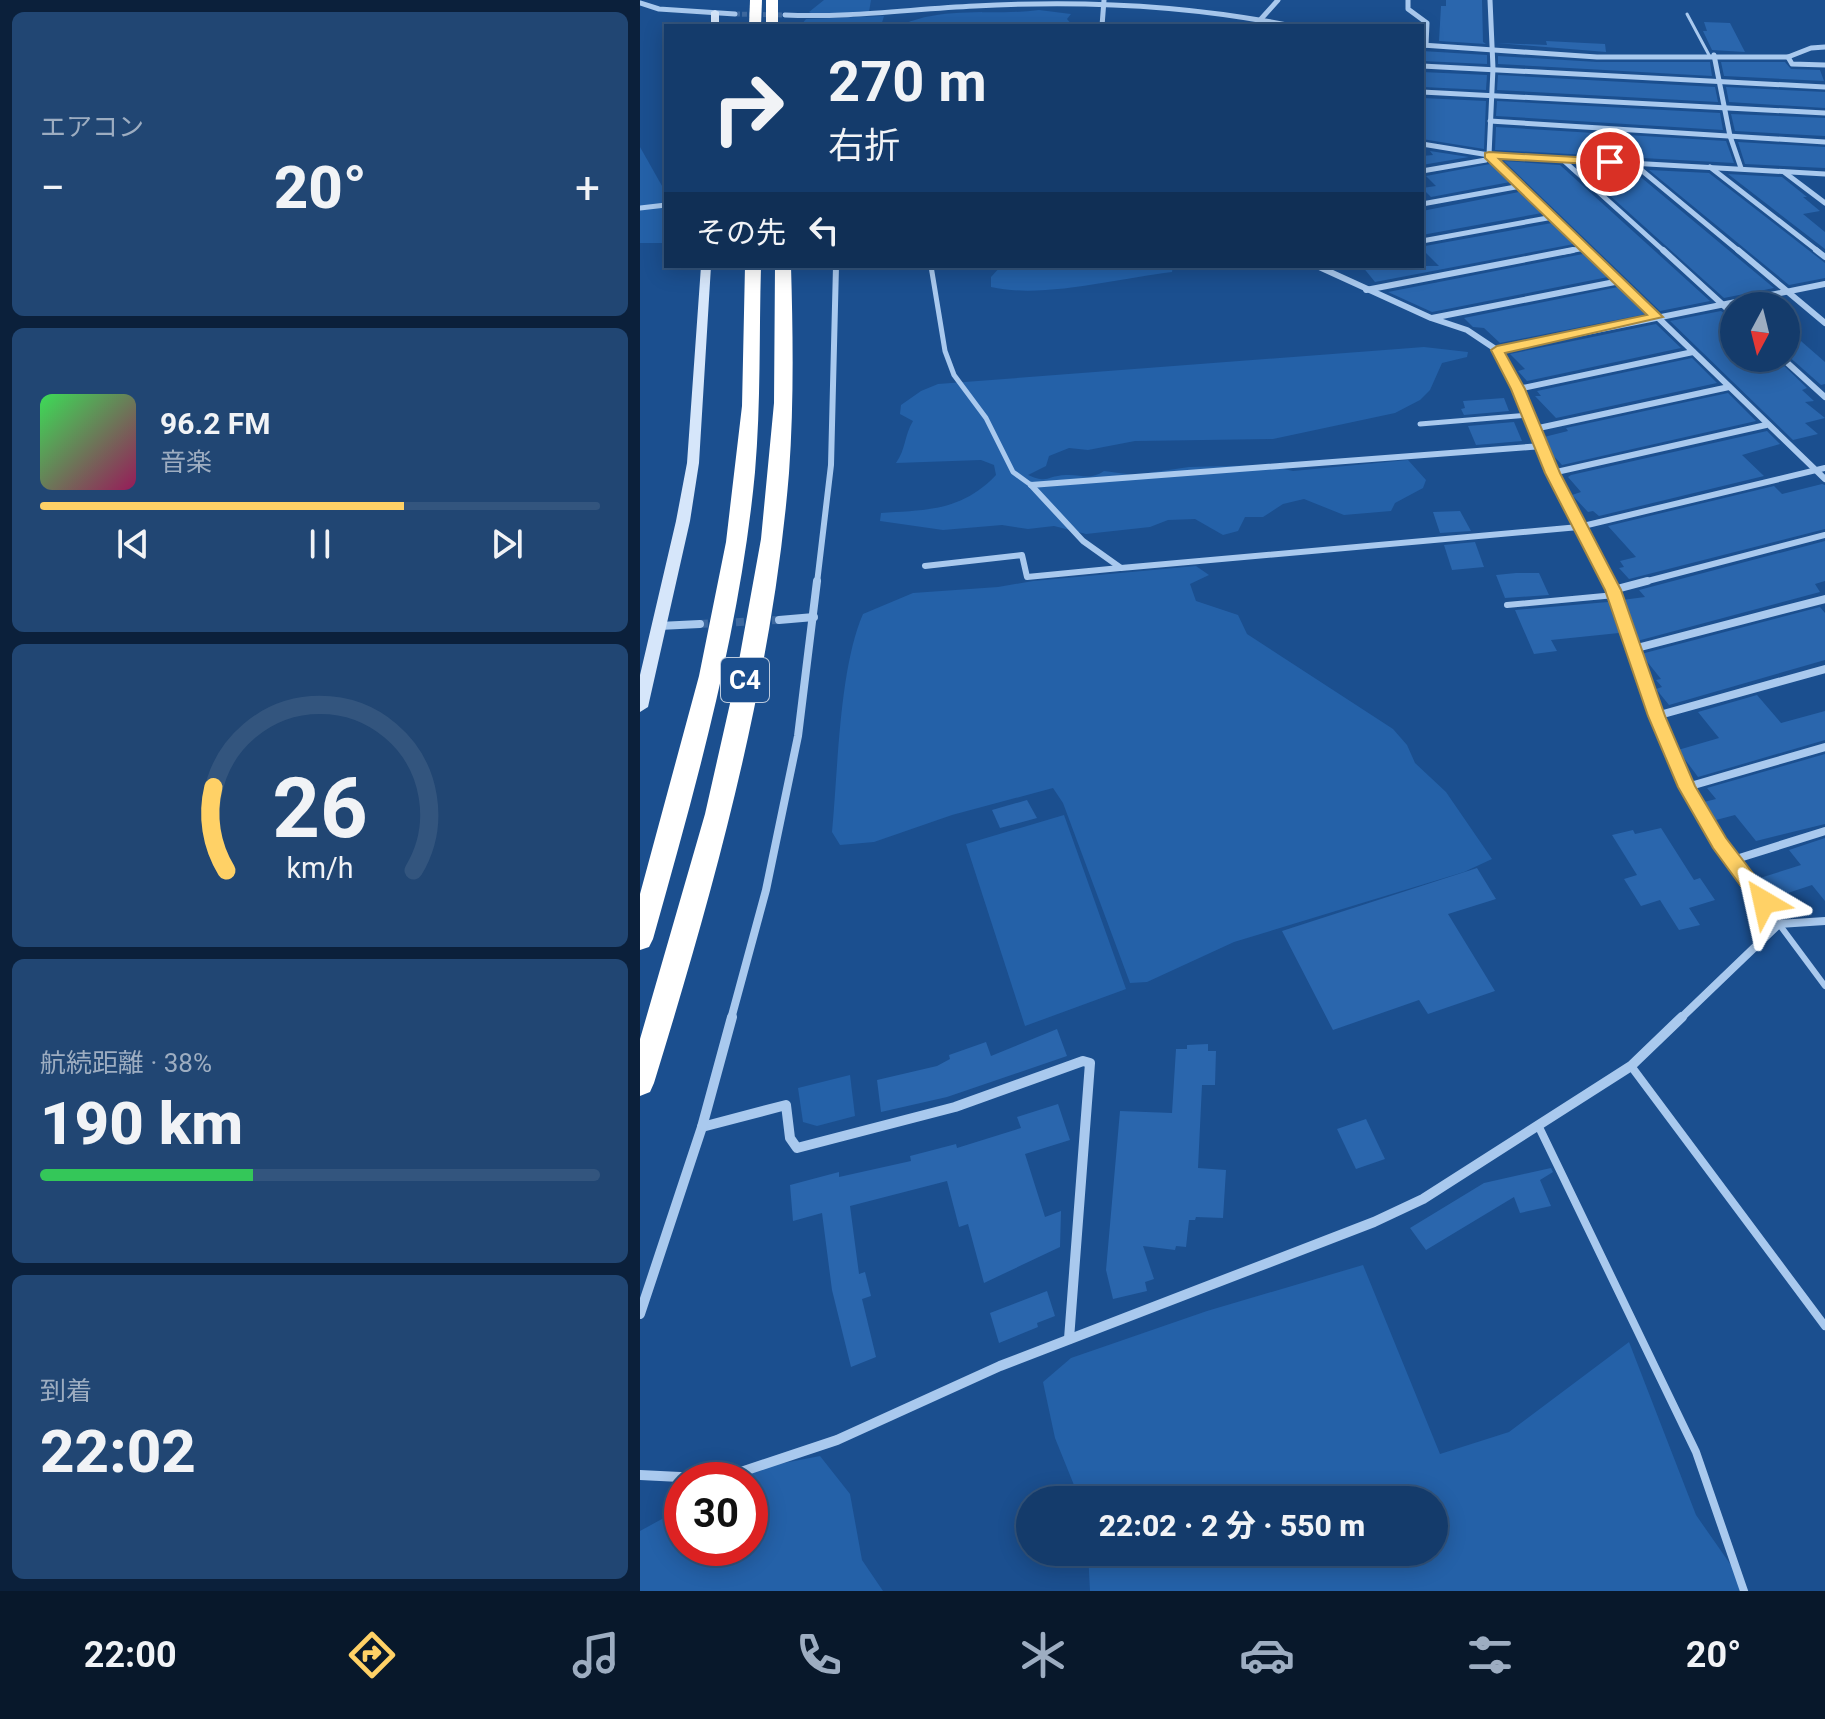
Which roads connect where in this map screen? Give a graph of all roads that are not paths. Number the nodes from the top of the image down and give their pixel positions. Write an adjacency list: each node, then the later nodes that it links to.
1 (715, 0): 9 (street)
2 (756, 0): 15 (highway)
3 (772, 0): 16 (highway)
4 (1278, 0): 13 (street)
5 (1408, 0): 19 (street)
6 (1490, 0): 21 (street)
7 (1102, 2): 12 (street); 13 (street); 17 (street)
8 (640, 3): 9 (street)
9 (715, 12): 10 (street); 14 (street)
10 (735, 14)
11 (1687, 14): 22 (lane)
12 (785, 15)
13 (1261, 19): 18 (street)
14 (715, 24)
15 (755, 24)
16 (772, 24)
17 (1102, 24)
18 (1283, 24)
19 (1424, 45): 21 (street)
20 (1825, 47): 23 (street)
21 (1492, 49): 22 (street); 26 (street)
22 (1711, 55): 23 (street); 27 (street)
23 (1788, 57): 24 (street)
24 (1825, 65)
25 (1424, 66): 26 (street)
26 (1493, 68): 27 (street); 30 (street)
27 (1719, 81): 28 (street); 31 (street)
28 (1825, 87)
29 (1424, 92): 30 (street)
30 (1492, 94): 31 (street); 33 (street)
31 (1724, 106): 32 (street); 34 (street)
32 (1825, 113)
33 (1490, 121): 34 (street); 37 (street)
34 (1730, 136): 35 (street); 41 (street)
35 (1825, 142)
36 (1424, 144): 37 (street)
37 (1489, 155): 38 (street); 42 (street); 45 (street)
38 (1563, 160): 39 (street); 64 (street)
39 (1634, 163): 40 (street); 63 (street)
40 (1710, 166): 41 (street); 53 (street)
41 (1741, 168): 43 (street)
42 (1424, 171)
43 (1782, 171): 44 (street); 46 (street)
44 (1825, 174)
45 (1521, 186): 47 (street); 50 (street)
46 (1825, 203)
47 (1424, 204)
48 (664, 205): 49 (street)
49 (640, 208)
50 (1553, 217): 51 (street); 52 (street)
51 (1424, 241)
52 (1585, 248): 60 (street); 62 (street)
53 (1825, 257)
54 (706, 268): 96 (street)
55 (753, 268): 107 (highway, C4)
56 (783, 268): 110 (highway, C4)
57 (836, 268): 93 (street)
58 (931, 268): 85 (lane)
59 (1321, 268): 62 (street)
60 (1620, 281): 67 (street); 68 (street)
61 (1825, 284): 63 (street)
62 (1366, 290): 68 (street)
63 (1788, 292)
64 (1720, 302)
65 (1800, 302): 69 (street)
66 (1720, 306): 67 (street)
67 (1657, 317): 70 (street); 71 (street)
68 (1431, 318): 70 (street)
69 (1825, 323)
70 (1497, 350): 74 (street)
71 (1693, 352): 73 (street); 74 (street)
72 (1797, 372): 75 (street)
73 (1729, 387): 78 (street); 79 (street)
74 (1518, 389): 76 (street)
75 (1825, 397)
76 (1528, 415): 77 (lane); 79 (street)
77 (1420, 424)
78 (1766, 425): 82 (street); 83 (street)
79 (1534, 429): 80 (street)
80 (1542, 446): 83 (street); 85 (street)
81 (1825, 468): 82 (street)
82 (1816, 471): 84 (street); 86 (street)
83 (1552, 473): 86 (street)
84 (1825, 479)
85 (1031, 485): 89 (street)
86 (1579, 527): 89 (street); 90 (street)
87 (1825, 535): 90 (street)
88 (925, 566): 89 (street)
89 (1121, 568)
90 (1614, 593): 92 (lane); 97 (street)
91 (1825, 599): 97 (street)
92 (1507, 605)
93 (814, 617): 94 (street); 112 (street)
94 (779, 620)
95 (700, 624): 96 (street)
96 (659, 626): 99 (street)
97 (1633, 649): 100 (street)
98 (1825, 669): 100 (street)
99 (640, 707)
100 (1656, 716): 102 (street)
101 (1825, 747): 102 (street)
102 (1687, 787): 104 (street)
103 (1825, 831): 104 (street)
104 (1733, 860): 106 (street)
105 (1825, 921): 106 (street)
106 (1779, 924): 108 (lane); 109 (street)
107 (640, 939)
108 (1825, 986)
109 (1631, 1066): 111 (street); 114 (lane)
110 (640, 1083)
111 (1538, 1125): 115 (street); 117 (lane)
112 (702, 1127): 113 (street); 115 (street)
113 (640, 1314)
114 (1825, 1326)
115 (1069, 1339): 116 (street)
116 (640, 1475)
117 (1744, 1591)

